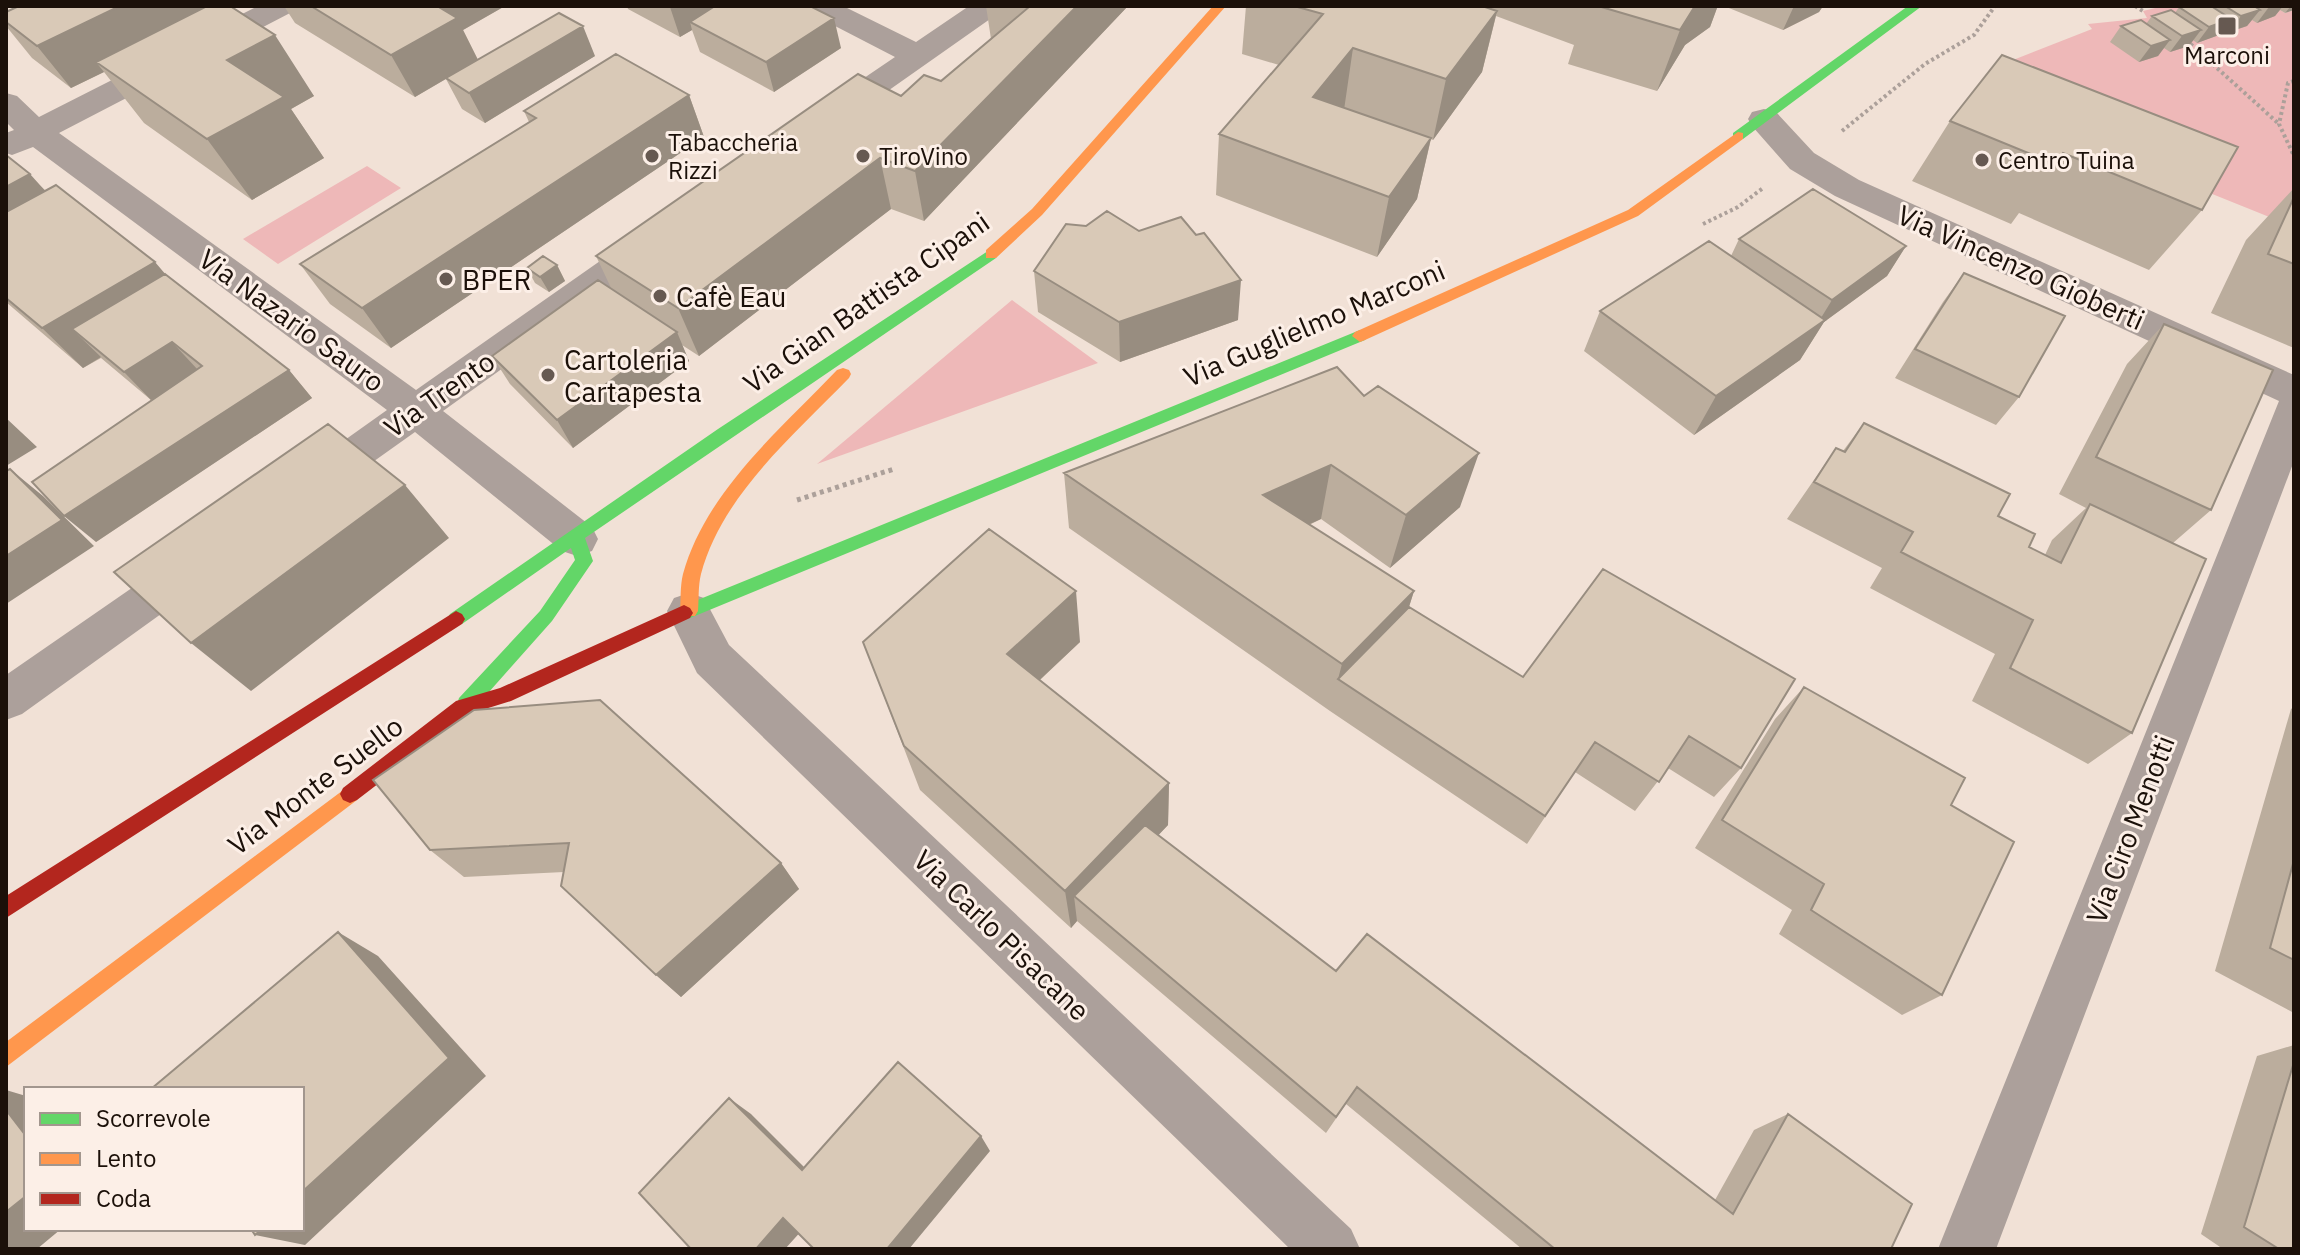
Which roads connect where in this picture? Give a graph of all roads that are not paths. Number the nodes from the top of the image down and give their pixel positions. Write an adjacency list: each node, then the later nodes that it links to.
1 (281, 6): 10 (street)
2 (819, 6): 6 (street)
3 (989, 6): 6 (street)
4 (1220, 6): 12 (main road, Via Gian Battista Cipani)
5 (1916, 6): 8 (main road, Via Guglielmo Marconi)
6 (916, 55): 9 (street)
7 (6, 103): 10 (street, Via Nazario Sauro)
8 (1764, 119): 13 (street, Via Vincenzo Gioberti); 19 (main road, Via Guglielmo Marconi)
9 (801, 137)
10 (21, 139): 15 (street, Via Nazario Sauro)
11 (685, 219): 15 (street, Via Trento)
12 (890, 323): 17 (main road, Via Gian Battista Cipani); 19 (main road)
13 (2294, 391)
14 (2294, 409): 25 (street, Via Ciro Menotti)
15 (416, 411): 16 (street, Via Trento); 17 (street, Via Nazario Sauro)
16 (275, 510)
17 (577, 539): 21 (main road); 22 (main road, Via Monte Suello)
18 (224, 546): 20 (street)
19 (689, 611): 21 (main road, Via Monte Suello); 24 (street, Via Carlo Pisacane)
20 (6, 700)
21 (463, 707): 23 (main road, Via Monte Suello)
22 (6, 908)
23 (6, 1056)
24 (1331, 1249)
25 (1967, 1249)

